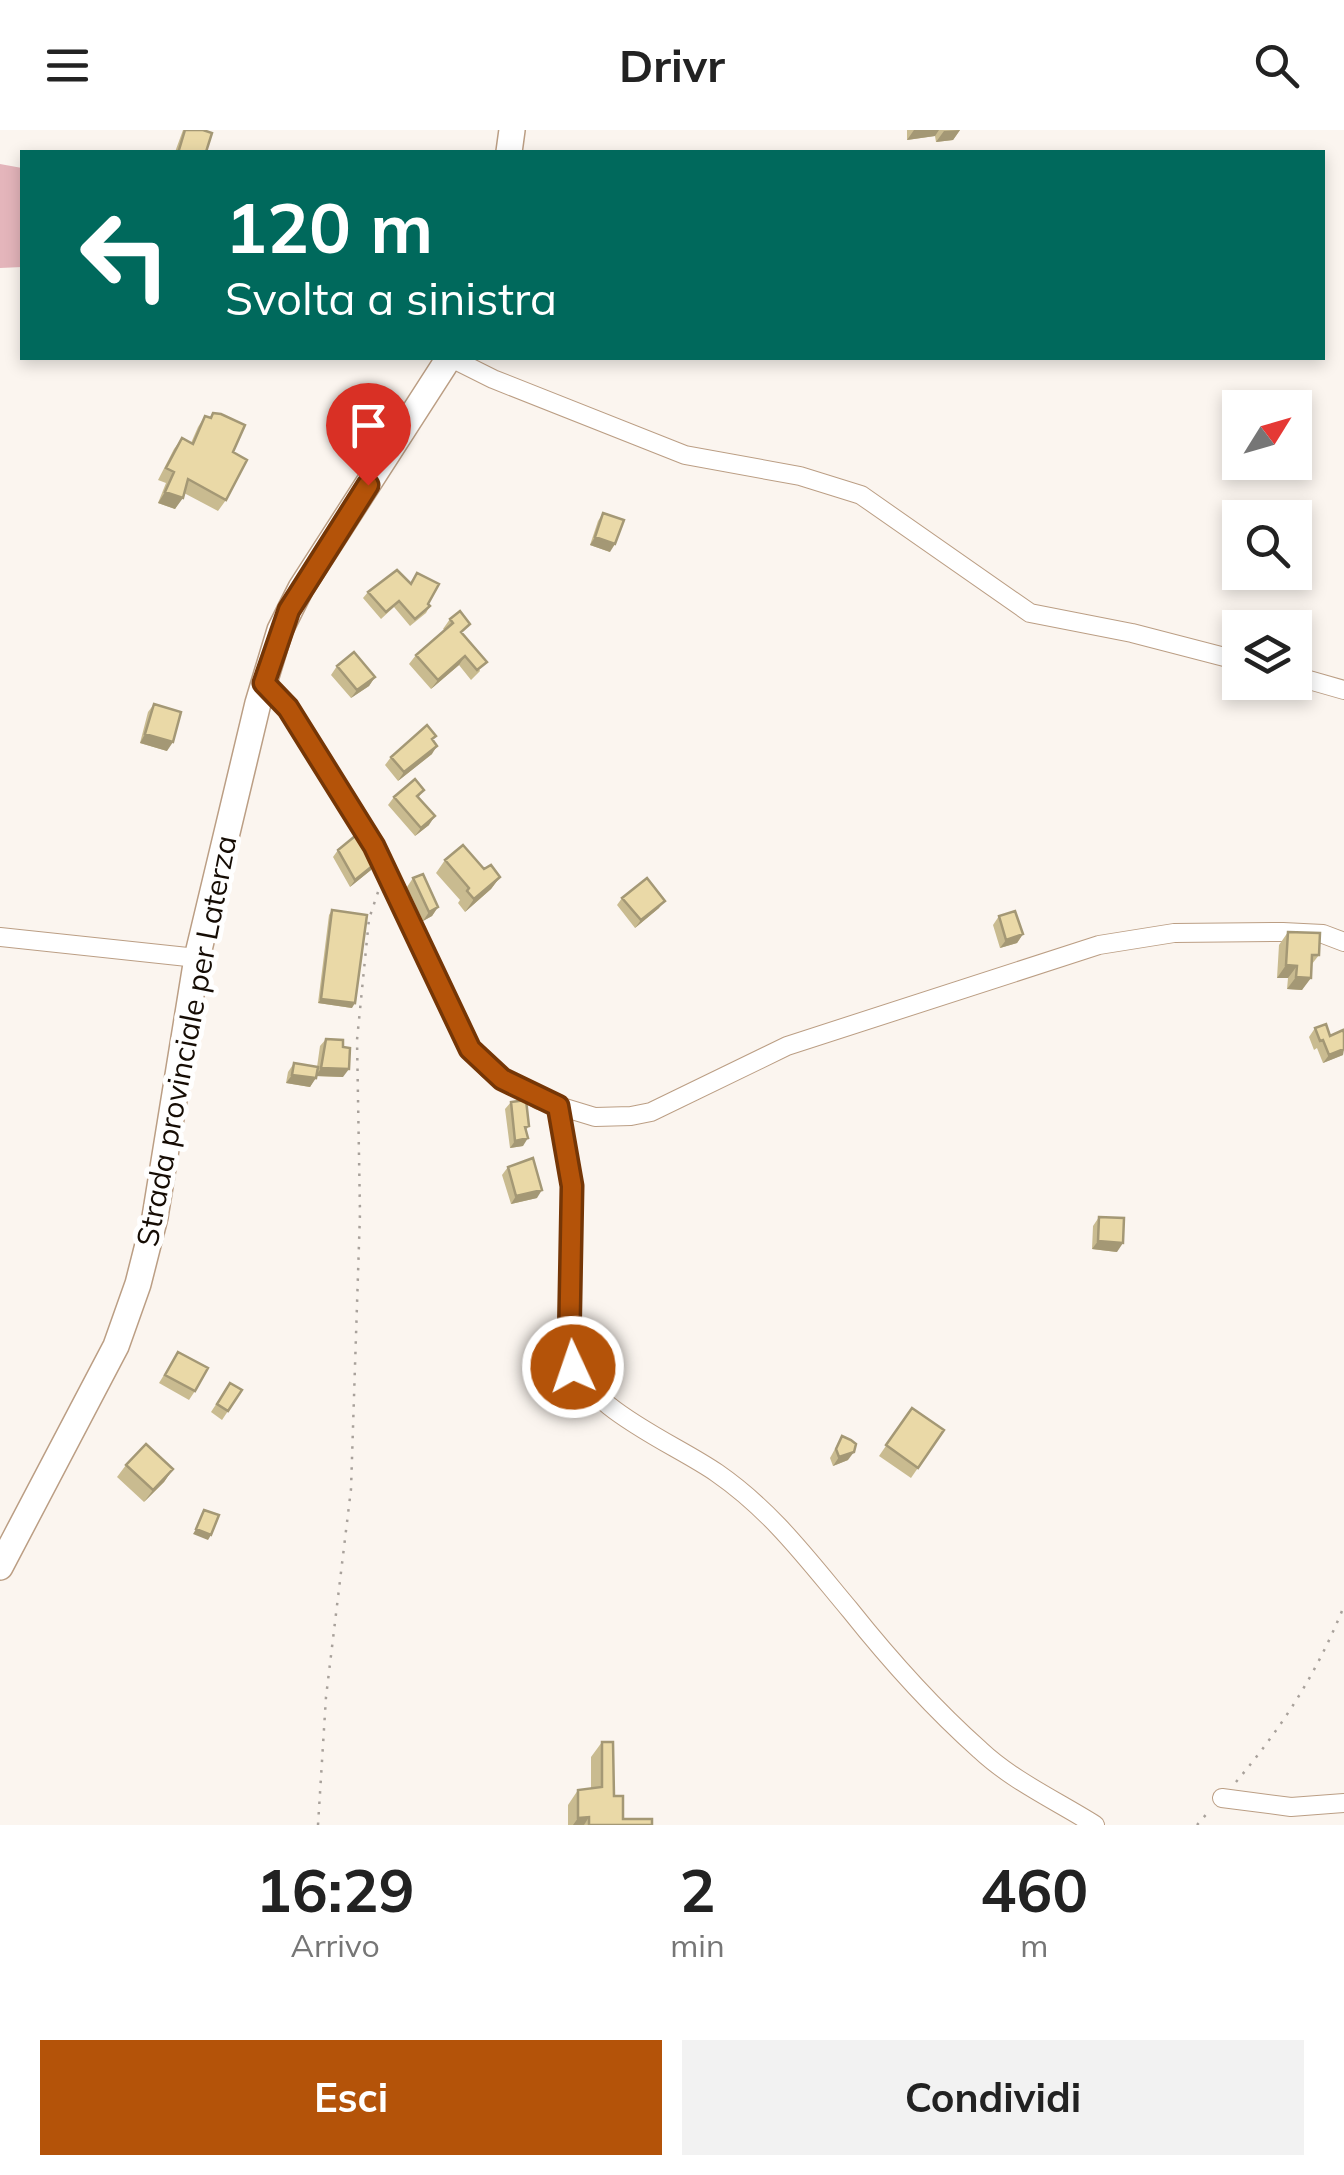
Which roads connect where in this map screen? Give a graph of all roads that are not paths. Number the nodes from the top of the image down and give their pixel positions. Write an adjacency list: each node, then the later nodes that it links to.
1 (449, 360): 5 (main road, Strada provinciale per Laterza)
2 (454, 360): 3 (street)
3 (1222, 656)
4 (1312, 681): 6 (street)
5 (264, 683): 9 (main road, Strada provinciale per Laterza); 10 (street)
6 (1344, 690)
7 (0, 937): 9 (street)
8 (1344, 942): 10 (street)
9 (197, 958): 11 (main road, Strada provinciale per Laterza)
10 (558, 1106): 14 (street)
11 (0, 1567)
12 (1222, 1798): 13 (street)
13 (1344, 1804)
14 (1095, 1825)

